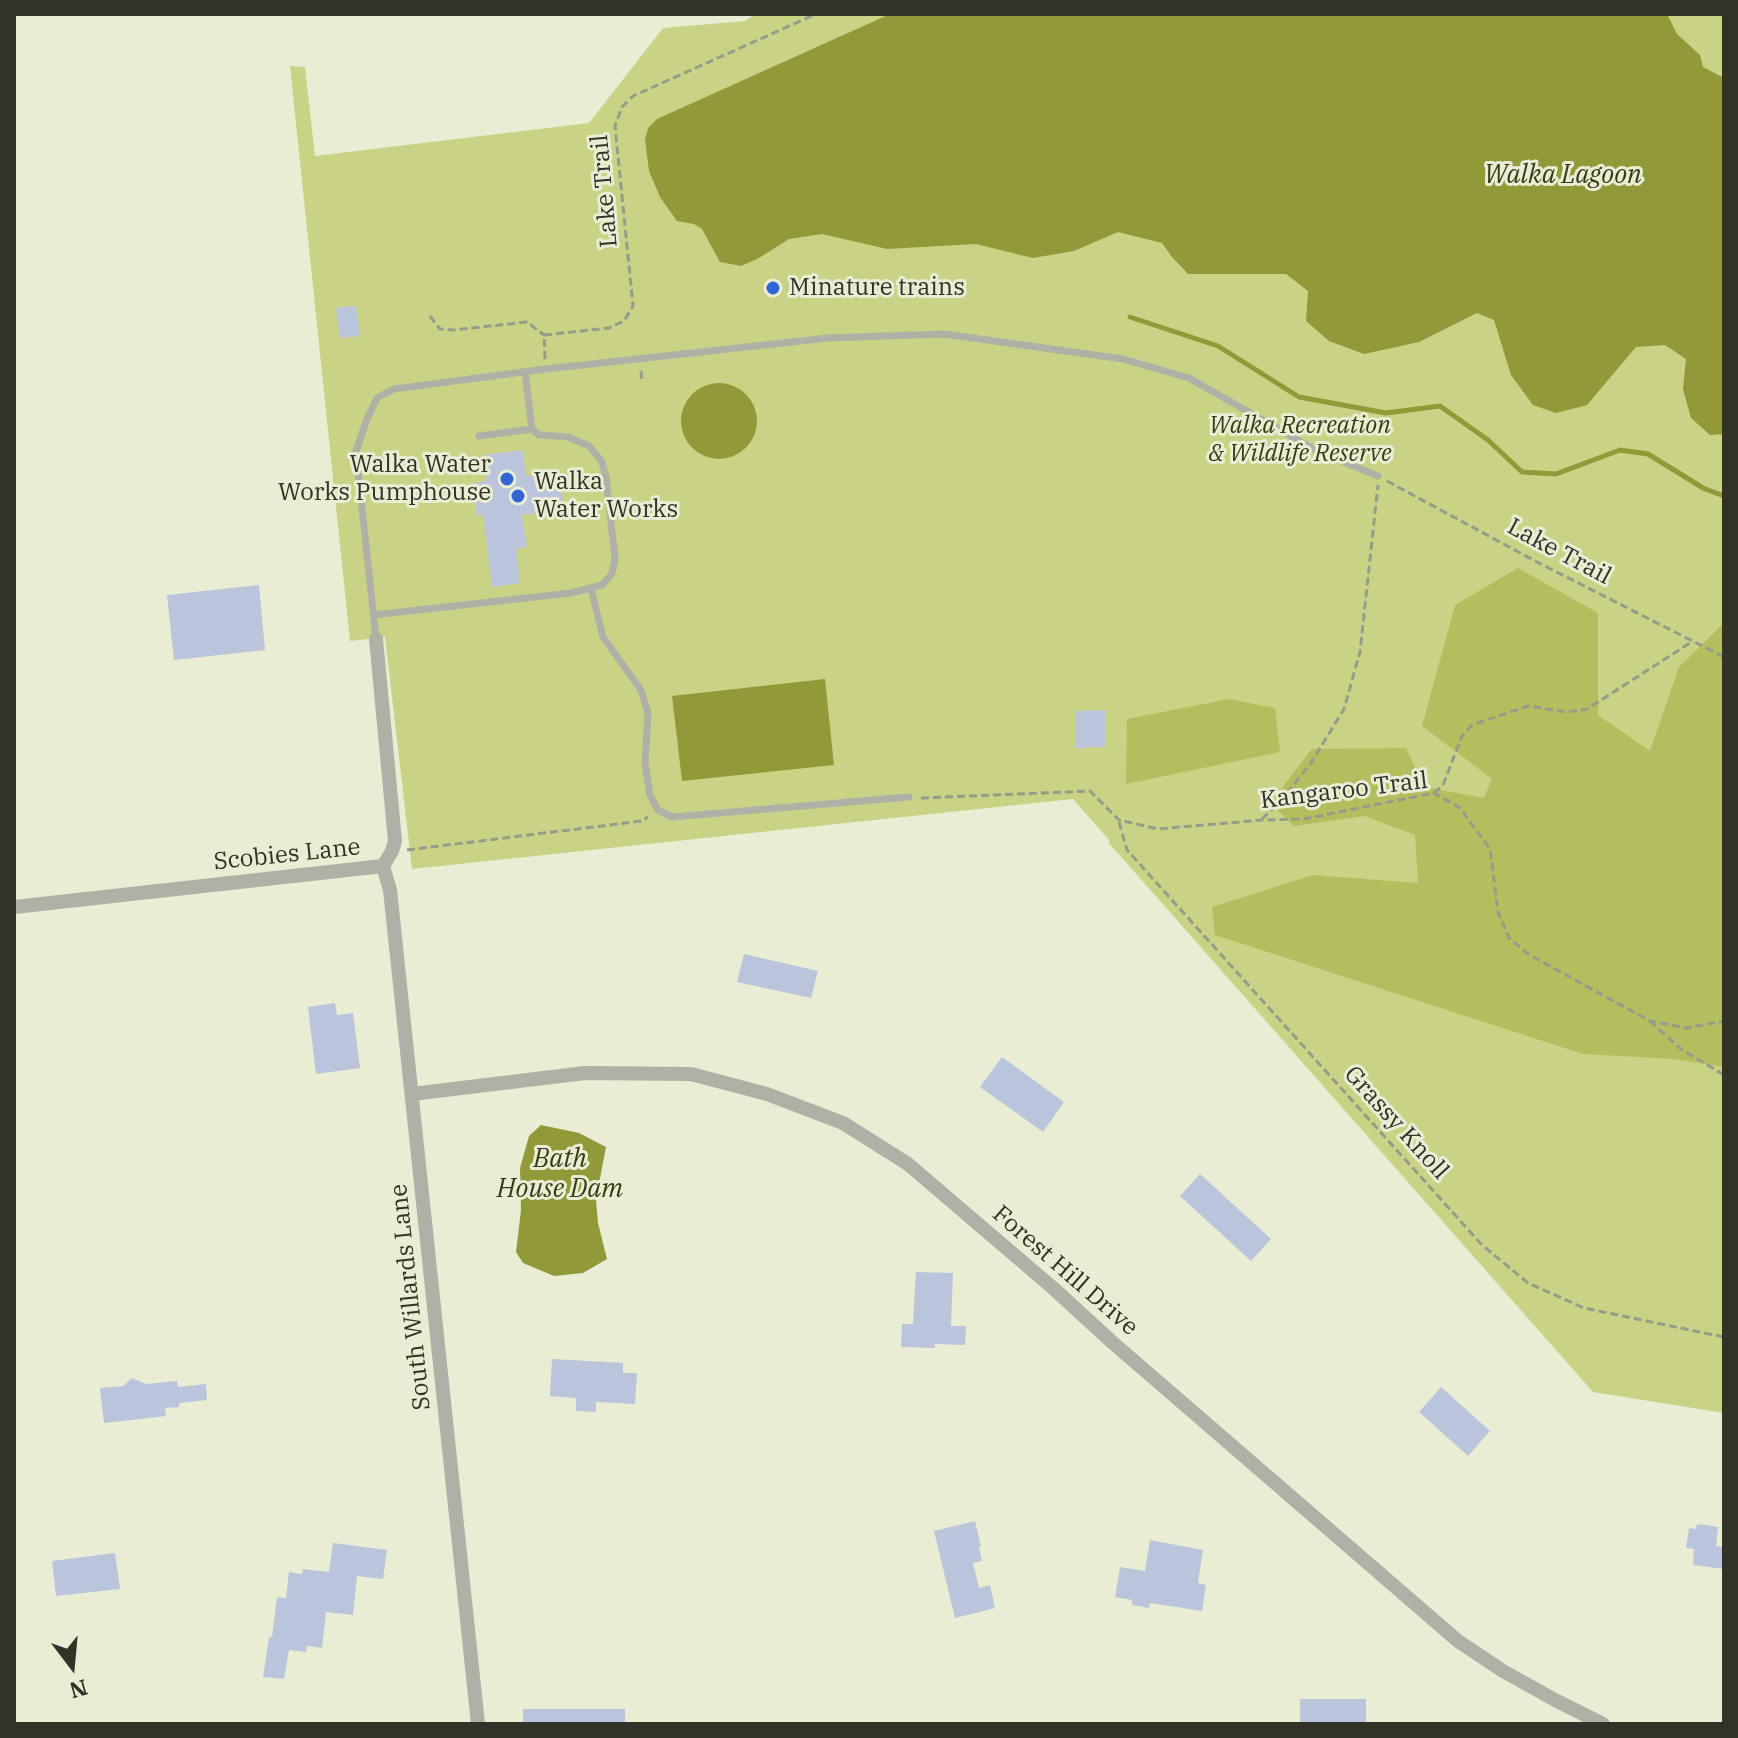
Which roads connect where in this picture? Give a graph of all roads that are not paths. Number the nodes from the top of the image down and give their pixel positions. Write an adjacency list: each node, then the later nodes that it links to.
1 (525, 372): 2 (lane); 4 (lane); 6 (lane)
2 (532, 429): 3 (lane); 5 (lane)
3 (479, 436)
4 (1378, 476)
5 (591, 589): 6 (lane); 8 (lane)
6 (373, 615): 7 (lane)
7 (376, 639): 9 (street, Scobies Lane)
8 (909, 797)
9 (383, 866): 10 (street, Scobies Lane); 11 (street, South Willards Lane)
10 (14, 907)
11 (412, 1094): 12 (street, South Willards Lane); 13 (street, Forest Hill Drive)
12 (478, 1724)
13 (1603, 1724)

